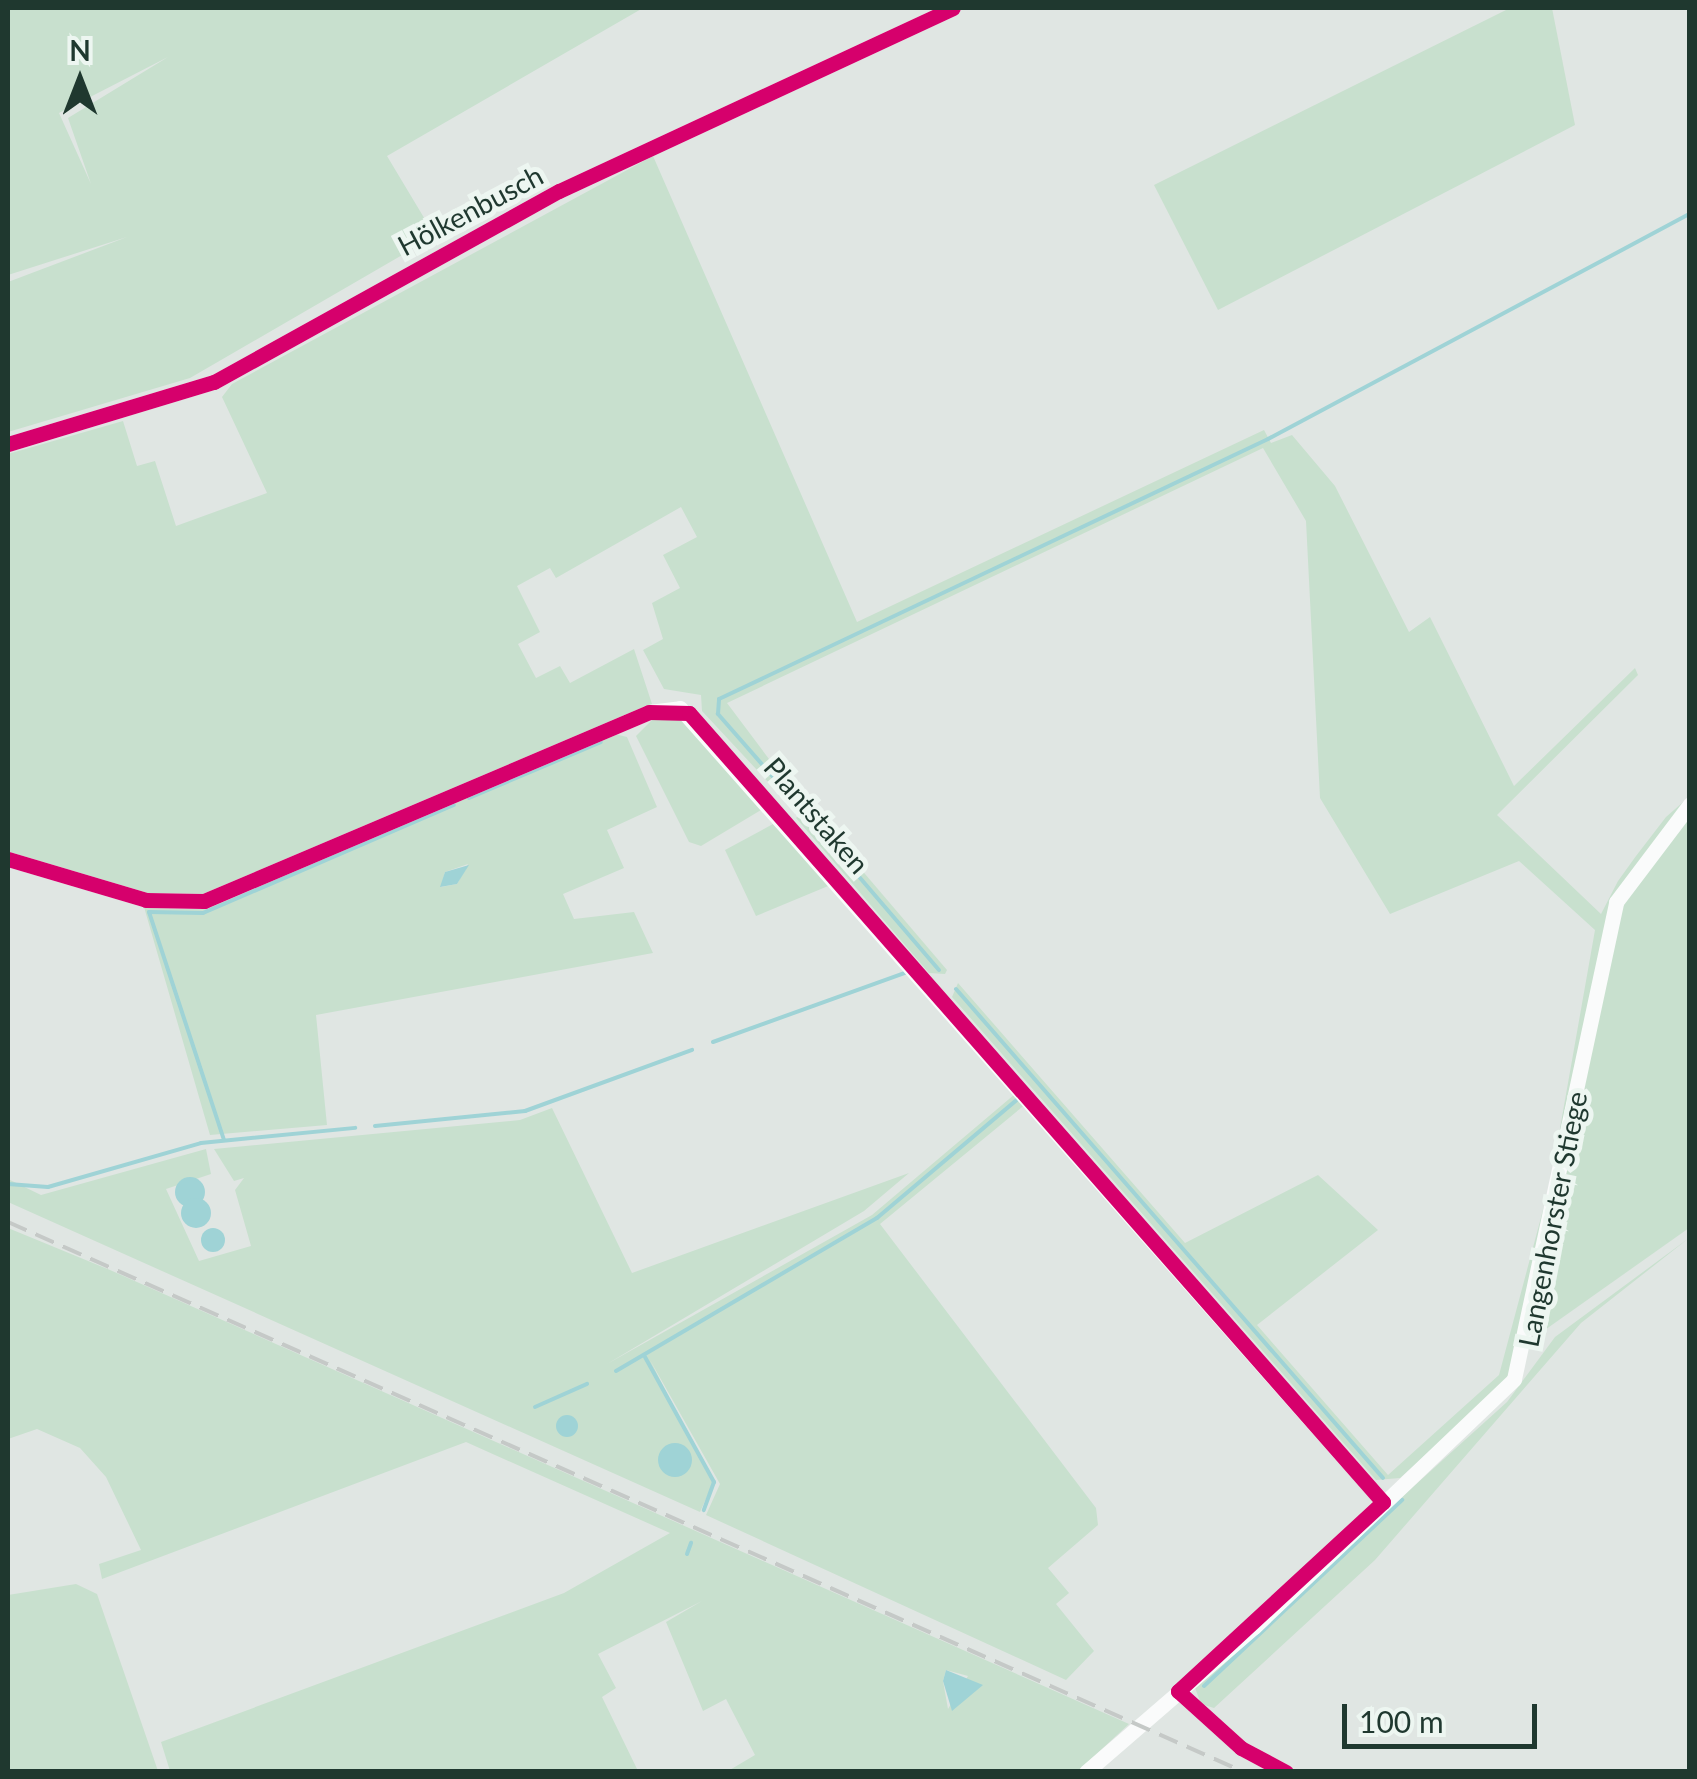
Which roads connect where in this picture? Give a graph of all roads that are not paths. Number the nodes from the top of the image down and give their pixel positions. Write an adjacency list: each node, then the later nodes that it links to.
1 (953, 8): 2 (street, Hölkenbusch)
2 (8, 444)
3 (1690, 804): 5 (street, Langenhorster Stiege)
4 (8, 859): 5 (street, Plantstaken)
5 (1383, 1502): 6 (street, Langenhorster Stiege)
6 (1178, 1691): 7 (street, Langenhorster Stiege); 8 (street)
7 (1086, 1772)
8 (1286, 1772)

